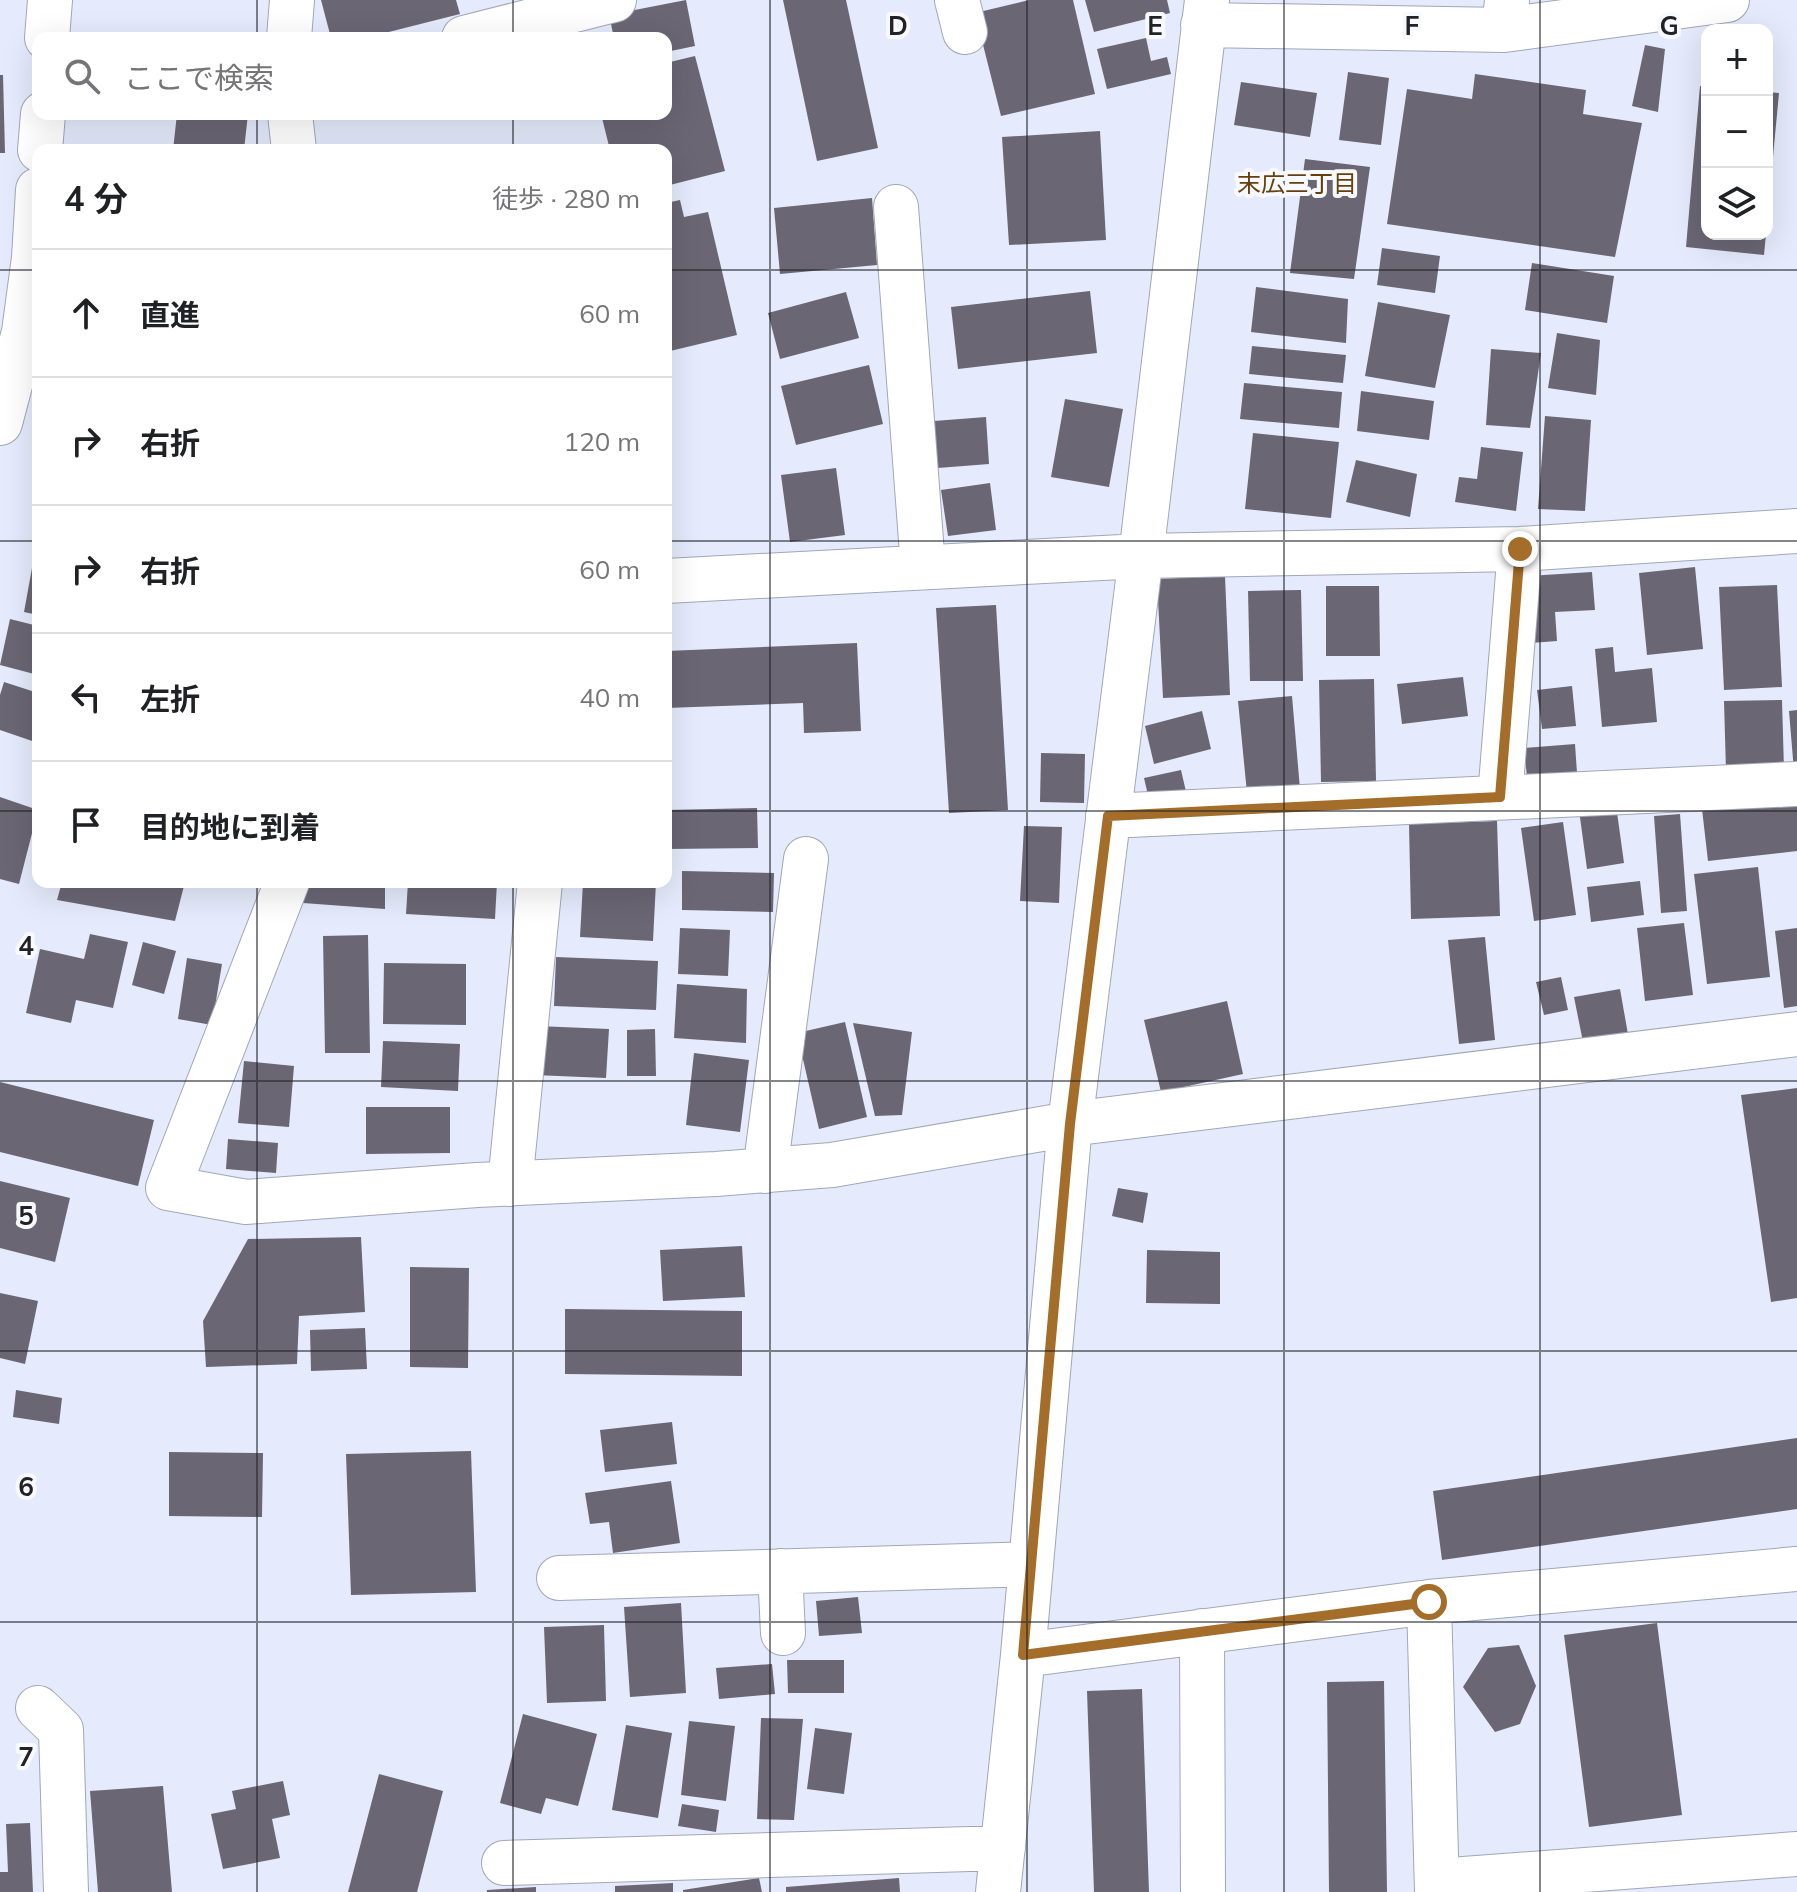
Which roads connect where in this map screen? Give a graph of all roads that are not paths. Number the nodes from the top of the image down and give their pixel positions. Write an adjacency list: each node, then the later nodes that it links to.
1 (50, 0): 7 (street)
2 (292, 0): 8 (street)
3 (614, 0): 9 (street)
4 (1727, 0): 6 (street)
5 (1205, 13): 6 (street); 20 (street)
6 (1505, 15)
7 (47, 32)
8 (289, 32)
9 (488, 32)
10 (42, 120): 12 (street)
11 (291, 120): 13 (street)
12 (40, 144)
13 (293, 144)
14 (896, 207): 21 (street)
15 (32, 269): 16 (street)
16 (21, 332): 17 (street)
17 (0, 423)
18 (1797, 531): 19 (street)
19 (1520, 549): 20 (street); 24 (street)
20 (1141, 556): 21 (street); 25 (street)
21 (923, 567): 22 (street)
22 (672, 581)
23 (1797, 784): 24 (street)
24 (1500, 797): 25 (street)
25 (1108, 816): 30 (street)
26 (806, 859): 31 (street)
27 (285, 888): 32 (street)
28 (539, 888): 32 (street)
29 (1797, 1034): 30 (street)
30 (1070, 1124): 31 (street); 33 (street)
31 (765, 1171): 32 (street)
32 (510, 1184)
33 (1031, 1564): 35 (street); 40 (street)
34 (1797, 1569): 37 (street)
35 (780, 1571): 36 (street); 39 (street)
36 (559, 1578)
37 (1429, 1602): 38 (street); 45 (street)
38 (1202, 1631): 40 (street); 48 (street)
39 (783, 1633)
40 (1023, 1655): 42 (street)
41 (38, 1708): 46 (street)
42 (1003, 1848): 44 (street); 47 (street)
43 (1797, 1854): 45 (street)
44 (504, 1863)
45 (1437, 1886)
46 (66, 1892)
47 (998, 1892)
48 (1203, 1892)

